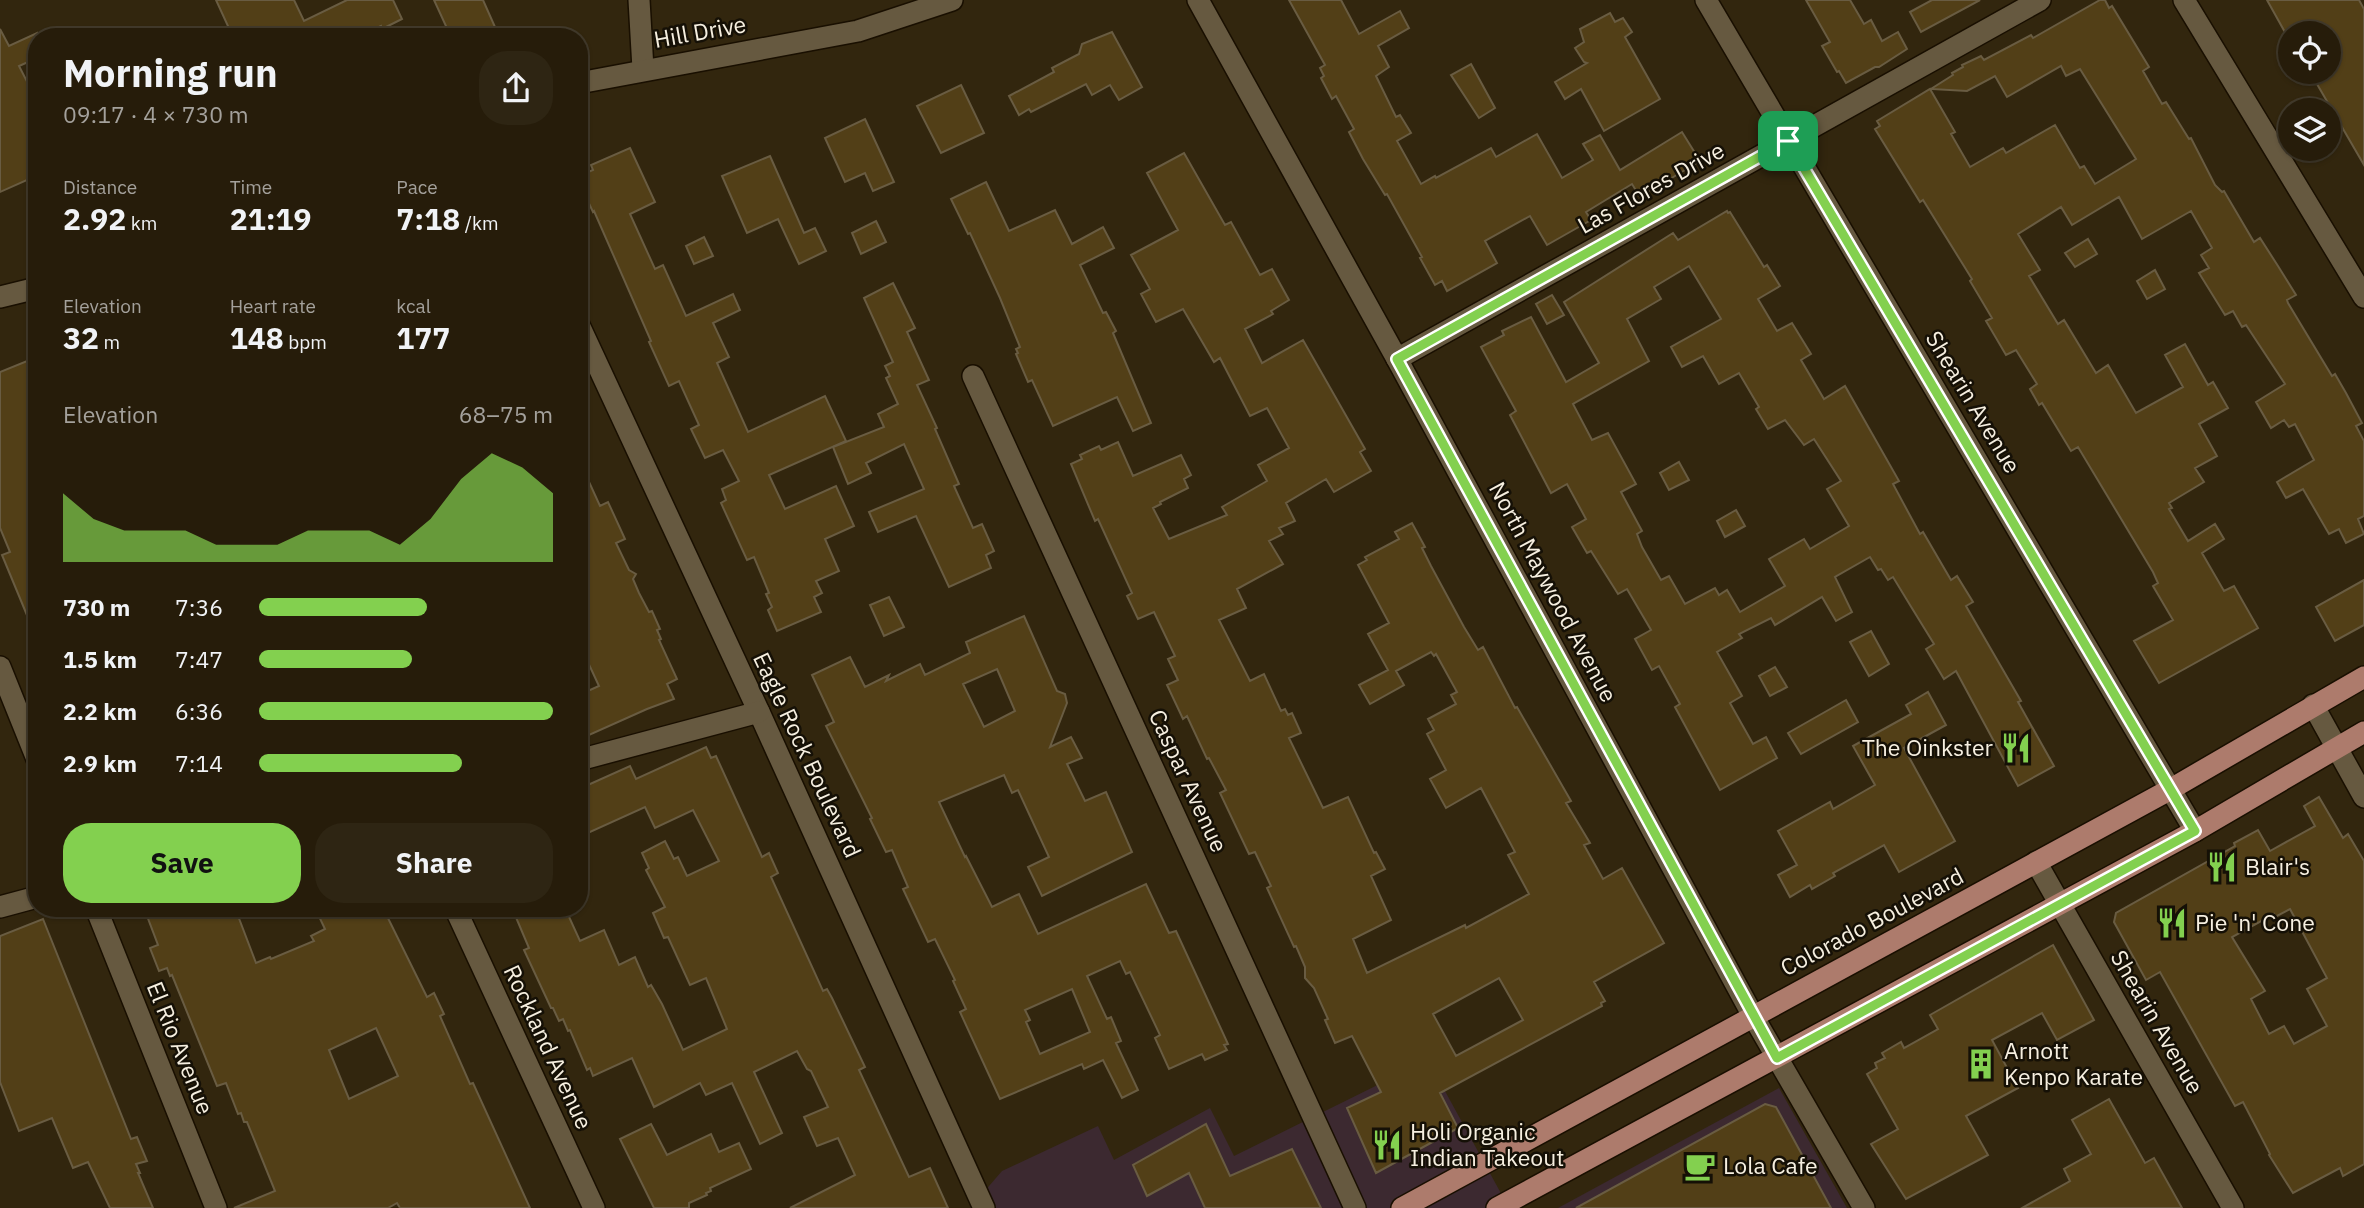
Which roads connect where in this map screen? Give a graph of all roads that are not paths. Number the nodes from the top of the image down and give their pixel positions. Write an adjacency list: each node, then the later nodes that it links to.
1 (639, 0): 7 (street)
2 (952, 0): 7 (street, Hill Drive)
3 (1198, 0): 14 (street, North Maywood Avenue)
4 (1706, 0): 9 (street, Shearin Avenue)
5 (2040, 0): 9 (street, Las Flores Drive)
6 (2184, 0): 12 (street)
7 (643, 69): 8 (street, Hill Drive)
8 (588, 81)
9 (1788, 141): 14 (street, Las Flores Drive); 24 (street, Shearin Avenue)
10 (28, 290): 11 (street)
11 (0, 297)
12 (2364, 297)
13 (588, 344): 19 (street, Eagle Rock Boulevard)
14 (1397, 359): 33 (street, North Maywood Avenue)
15 (973, 376): 38 (street, Caspar Avenue)
16 (0, 667): 21 (street)
17 (2364, 677): 18 (main road, Colorado Boulevard)
18 (2313, 705): 22 (street); 24 (main road, Colorado Boulevard)
19 (759, 712): 23 (street); 37 (street, Eagle Rock Boulevard)
20 (2364, 732): 22 (main road)
21 (28, 737)
22 (2337, 748): 25 (street); 26 (main road)
23 (588, 758)
24 (2171, 789): 26 (street, Shearin Avenue); 27 (main road, Colorado Boulevard)
25 (2364, 797)
26 (2195, 831): 29 (main road)
27 (2036, 862): 29 (street, Shearin Avenue); 33 (main road, Colorado Boulevard)
28 (28, 899): 30 (street)
29 (2060, 905): 34 (main road); 42 (street, Shearin Avenue)
30 (0, 907)
31 (100, 917): 35 (street, El Rio Avenue)
32 (459, 917): 36 (street, Rockland Avenue)
33 (1753, 1016): 34 (street, North Maywood Avenue); 39 (main road, Colorado Boulevard)
34 (1777, 1058): 40 (main road); 41 (street, North Maywood Avenue)
35 (216, 1208)
36 (594, 1208)
37 (984, 1208)
38 (1354, 1208)
39 (1402, 1208)
40 (1497, 1208)
41 (1864, 1208)
42 (2233, 1208)

